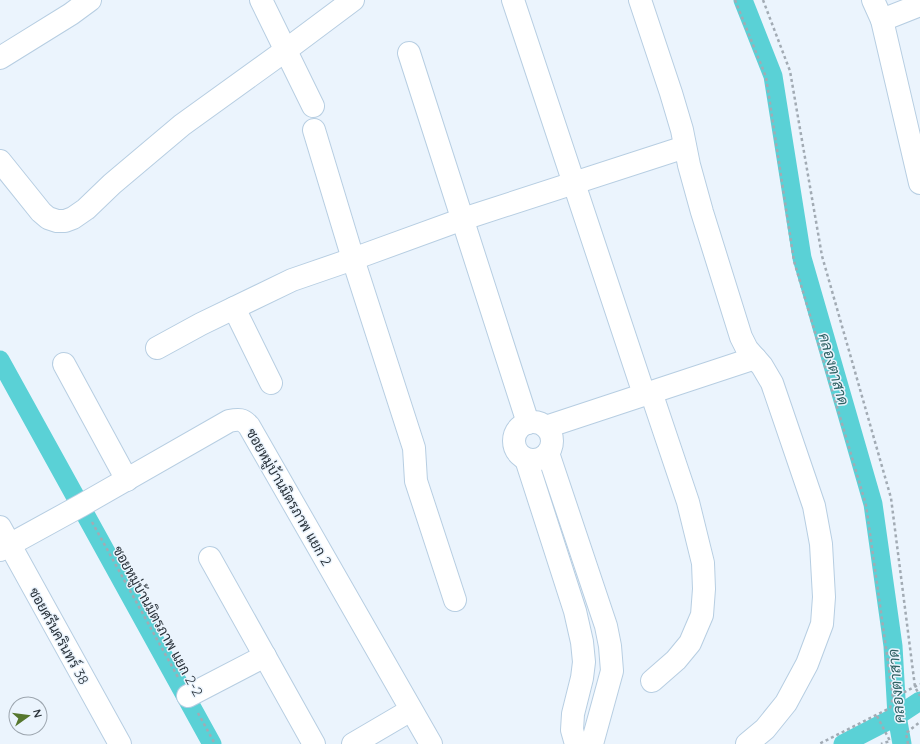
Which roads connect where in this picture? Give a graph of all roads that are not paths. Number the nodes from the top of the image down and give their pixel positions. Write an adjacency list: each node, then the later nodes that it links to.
1 (90, 0): 11 (street)
2 (261, 0): 9 (street)
3 (353, 0): 9 (street)
4 (513, 0): 16 (street)
5 (640, 0): 14 (street)
6 (873, 0): 8 (street)
7 (920, 5): 8 (street)
8 (882, 20): 17 (street)
9 (286, 50): 12 (street); 15 (street)
10 (409, 52): 18 (street)
11 (0, 58)
12 (313, 106)
13 (314, 130): 19 (street)
14 (685, 147): 16 (street); 22 (street)
15 (0, 161)
16 (575, 183): 18 (street); 25 (street)
17 (920, 183)
18 (463, 219): 19 (street); 26 (street)
19 (353, 260): 20 (street); 32 (street)
20 (234, 308): 21 (street); 24 (street)
21 (157, 348)
22 (755, 358): 25 (street); 43 (street)
23 (64, 364): 29 (street)
24 (271, 383)
25 (647, 393): 26 (street); 34 (street)
26 (537, 425): 27 (street); 28 (street)
27 (548, 453): 28 (street); 42 (street)
28 (526, 459): 41 (street)
29 (127, 480): 30 (street, ซอยหมู่บ้านมิตรภาพ แยก 2); 36 (street, ซอยหมู่บ้านมิตรภาพ แยก 2)
30 (3, 541): 37 (street, ซอยศรีนครินทร์ 38)
31 (210, 558): 33 (street)
32 (455, 600)
33 (265, 656): 35 (street); 38 (street)
34 (652, 681)
35 (188, 696)
36 (411, 710): 39 (street); 40 (street, ซอยหมู่บ้านมิตรภาพ แยก 2)
37 (120, 744)
38 (314, 744)
39 (354, 744)
40 (431, 744)
41 (576, 744)
42 (592, 744)
43 (747, 744)

